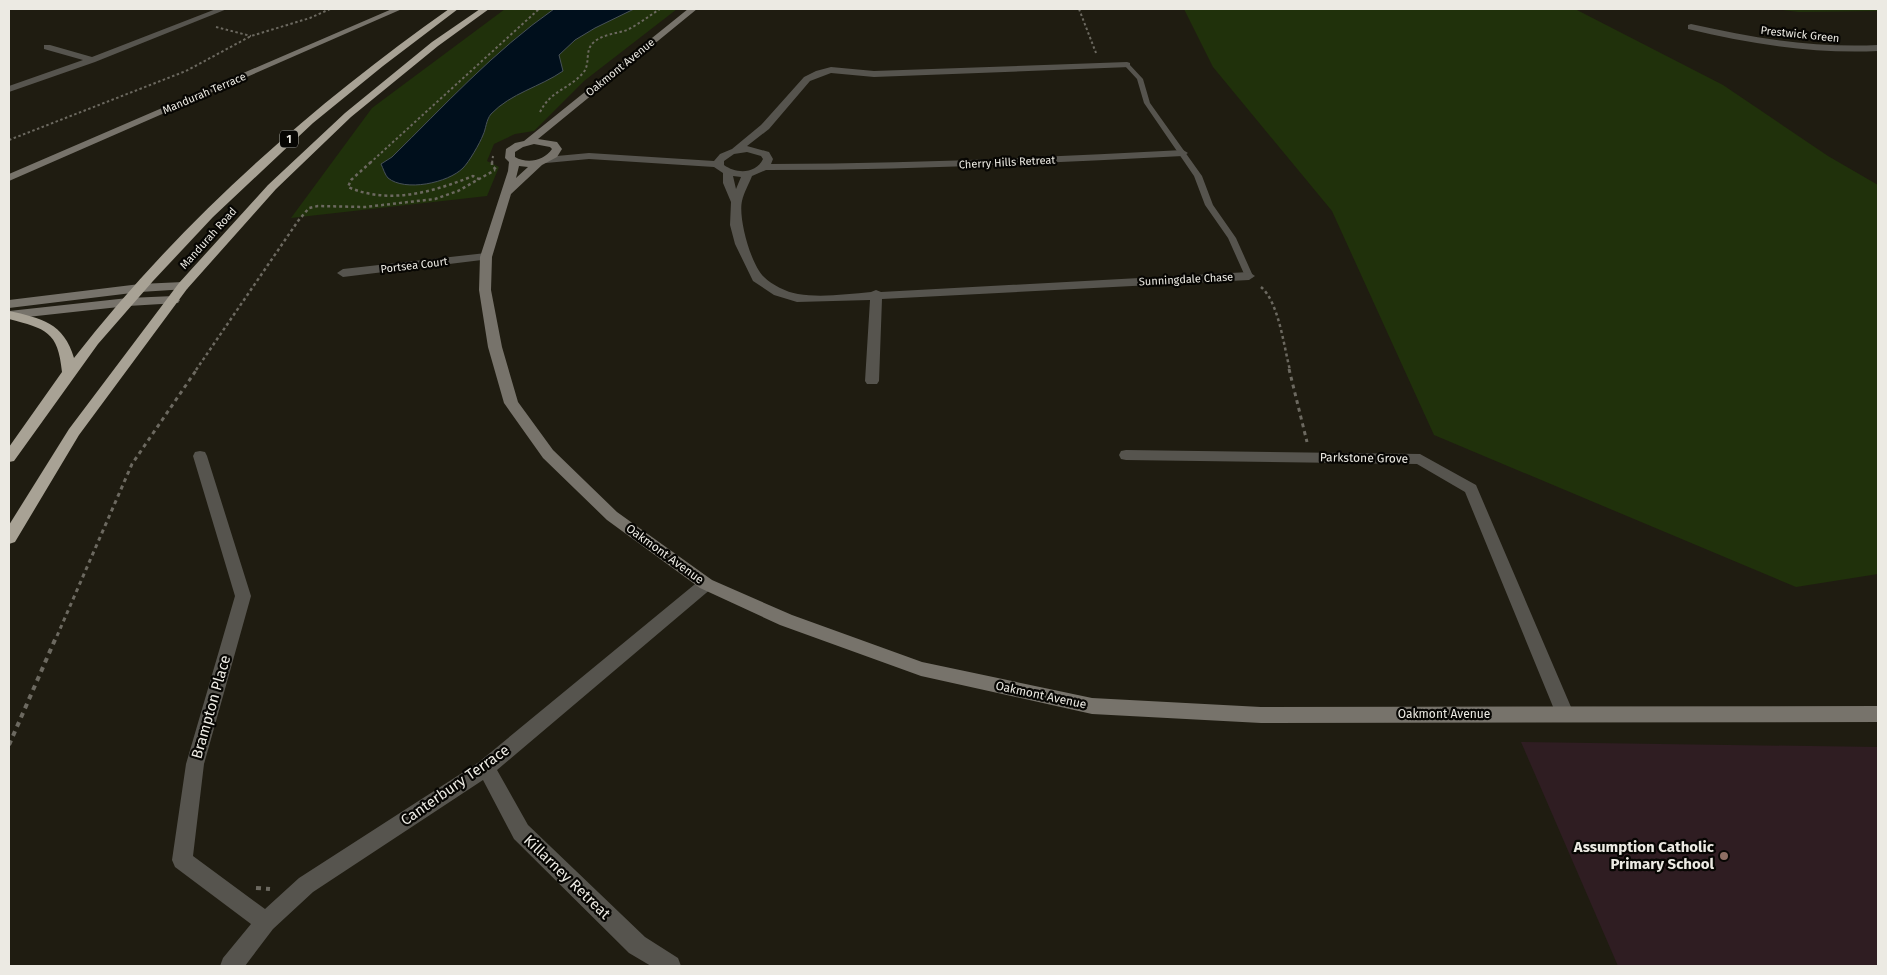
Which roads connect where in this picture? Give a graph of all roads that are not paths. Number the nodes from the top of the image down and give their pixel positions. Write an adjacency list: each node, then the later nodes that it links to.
1 (223, 9): 9 (street)
2 (398, 9): 24 (street, Mandurah Terrace)
3 (454, 9): 31 (highway, Mandurah Road / 1)
4 (485, 9): 30 (highway, Mandurah Road / 1)
5 (693, 9): 12 (street, Oakmont Avenue)
6 (1691, 27): 8 (street, Prestwick Green)
7 (47, 47): 9 (street)
8 (1878, 48)
9 (92, 60): 11 (street)
10 (1127, 65): 13 (street, Sunningdale Chase); 17 (lane, Sunningdale Chase)
11 (9, 89)
12 (548, 126): 14 (street, Oakmont Avenue); 15 (street)
13 (766, 127): 16 (street, Sunningdale Chase); 18 (street, Sunningdale Chase)
14 (528, 142): 15 (street); 20 (street, Oakmont Avenue)
15 (553, 144): 19 (street); 21 (street, Oakmont Avenue)
16 (735, 151): 18 (street, Cherry Hills Retreat); 19 (street)
17 (1183, 153): 18 (street, Cherry Hills Retreat); 29 (lane, Sunningdale Chase)
18 (763, 158): 23 (street)
19 (721, 160): 21 (street); 22 (street)
20 (514, 161): 21 (street); 25 (street, Oakmont Avenue)
21 (542, 161): 25 (street, Oakmont Avenue)
22 (728, 172): 23 (street); 26 (street, Sunningdale Chase)
23 (748, 173): 26 (street, Sunningdale Chase)
24 (9, 178)
25 (506, 193): 27 (street, Oakmont Avenue)
26 (736, 202): 32 (street, Sunningdale Chase)
27 (486, 257): 28 (street, Portsea Court); 43 (street, Oakmont Avenue)
28 (343, 273)
29 (1249, 276): 32 (street, Sunningdale Chase)
30 (183, 286): 31 (street); 33 (highway, Mandurah Road / 1)
31 (140, 288): 34 (highway, Mandurah Road / 1); 35 (street)
32 (876, 294): 38 (street)
33 (174, 300): 34 (street); 42 (highway, Mandurah Road / 1)
34 (128, 302): 36 (street); 37 (highway, Mandurah Road / 1)
35 (9, 304)
36 (9, 315): 37 (highway)
37 (69, 373): 41 (highway, Mandurah Road / 1)
38 (872, 381)
39 (1126, 455): 44 (street, Parkstone Grove)
40 (200, 456): 47 (street, Brampton Place)
41 (9, 457)
42 (9, 538)
43 (706, 584): 44 (street, Oakmont Avenue); 46 (street, Canterbury Terrace)
44 (1565, 714): 45 (street, Oakmont Avenue)
45 (1878, 714)
46 (486, 768): 47 (street, Canterbury Terrace); 49 (street, Killarney Retreat)
47 (266, 922): 48 (street, Canterbury Terrace)
48 (230, 966)
49 (670, 966)

